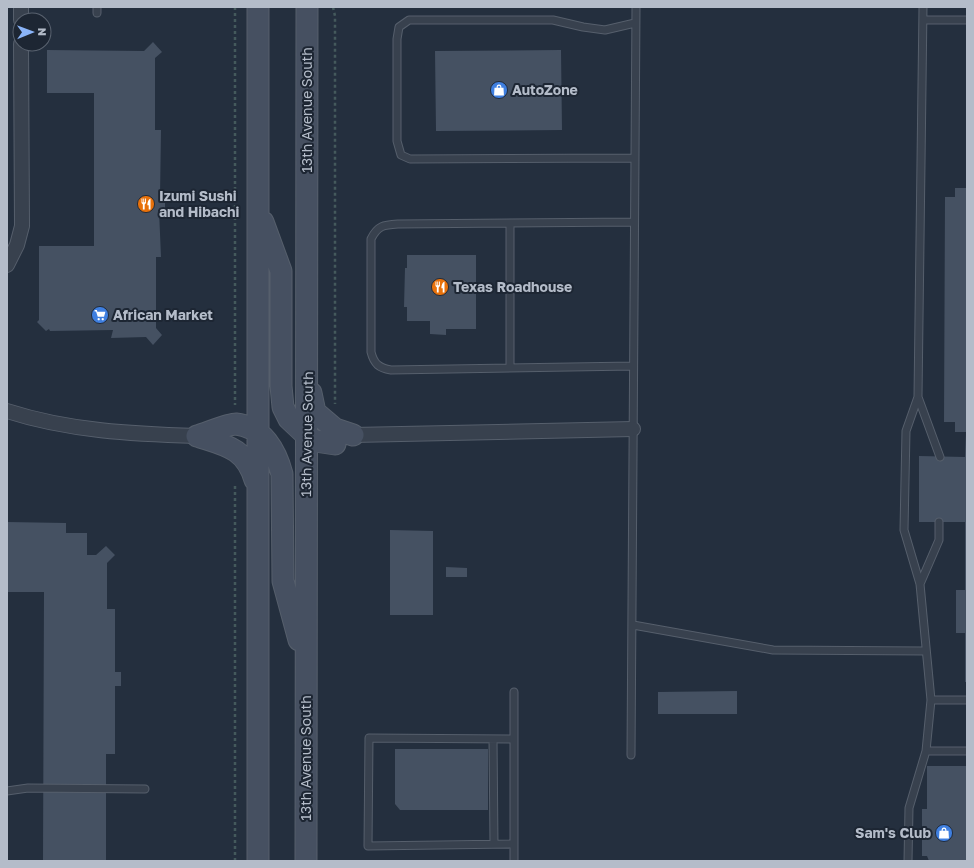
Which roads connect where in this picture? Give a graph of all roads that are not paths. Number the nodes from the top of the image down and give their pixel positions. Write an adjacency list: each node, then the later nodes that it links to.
1 (258, 7): 10 (main road)
2 (307, 7): 17 (main road, 13th Avenue South)
3 (636, 7): 7 (lane)
4 (923, 7): 5 (lane)
5 (923, 20): 6 (lane); 18 (lane)
6 (967, 20)
7 (636, 23): 9 (lane); 9 (lane)
8 (21, 52): 13 (street)
9 (634, 158): 11 (lane)
10 (258, 208): 14 (main road); 23 (main road)
11 (634, 222): 12 (lane); 15 (lane)
12 (510, 223): 16 (lane); 16 (lane)
13 (7, 265)
14 (257, 347): 20 (main road); 22 (main road)
15 (633, 366): 16 (lane); 21 (lane)
16 (510, 368)
17 (308, 381): 23 (main road, 13th Avenue South); 25 (main road)
18 (918, 397): 26 (lane); 30 (lane)
19 (7, 411): 24 (street)
20 (235, 417): 22 (main road); 24 (main road)
21 (633, 429): 25 (street); 31 (lane)
22 (257, 432): 27 (main road); 33 (main road)
23 (306, 435): 25 (main road); 28 (main road, 13th Avenue South)
24 (197, 436): 27 (main road)
25 (344, 440): 28 (main road)
26 (940, 456)
27 (257, 486): 46 (main road)
28 (306, 491): 33 (main road, 13th Avenue South)
29 (939, 522): 30 (lane)
30 (920, 584): 32 (lane)
31 (633, 625): 32 (lane); 41 (lane)
32 (925, 651): 35 (lane)
33 (306, 667): 47 (main road, 13th Avenue South)
34 (514, 692): 38 (lane)
35 (932, 700): 36 (lane); 39 (lane)
36 (967, 700)
37 (493, 739): 38 (lane); 44 (lane); 44 (lane)
38 (514, 739): 45 (lane)
39 (926, 751): 40 (lane); 49 (lane)
40 (967, 751)
41 (631, 755)
42 (145, 789): 43 (lane)
43 (7, 791)
44 (494, 844): 45 (lane)
45 (514, 844): 48 (lane)
46 (258, 861)
47 (306, 861)
48 (514, 861)
49 (908, 861)

